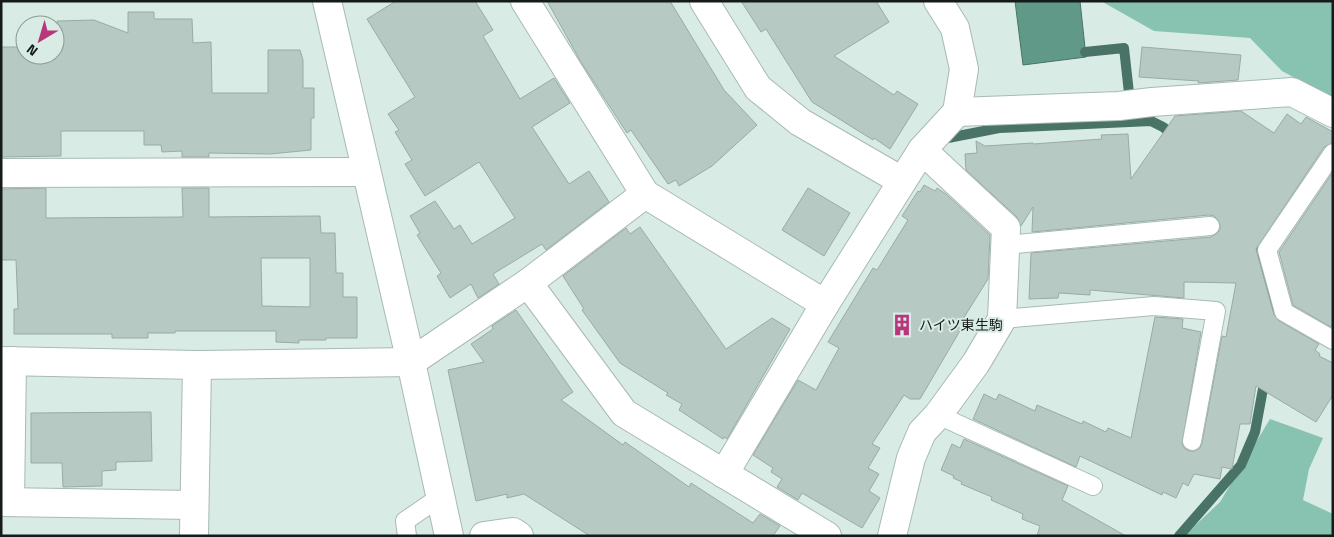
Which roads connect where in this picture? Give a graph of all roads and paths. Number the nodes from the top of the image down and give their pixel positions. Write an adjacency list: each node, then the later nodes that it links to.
1 (327, 1): 9 (street)
2 (525, 1): 12 (street)
3 (704, 1): 11 (street)
4 (939, 2): 5 (street)
5 (958, 112): 6 (street); 7 (street)
6 (1333, 113)
7 (922, 150): 11 (street); 14 (street)
8 (1333, 153): 18 (lane)
9 (366, 172): 10 (street); 20 (street)
10 (1, 173)
11 (902, 181): 16 (street)
12 (646, 194): 15 (street); 16 (street)
13 (1210, 226): 14 (lane)
14 (1005, 245): 17 (street)
15 (528, 284): 20 (street); 24 (street)
16 (826, 304): 24 (street)
17 (1002, 319): 22 (street); 23 (lane)
18 (1333, 340)
19 (7, 361): 21 (street); 27 (street)
20 (411, 362): 21 (street); 26 (street)
21 (197, 365): 28 (street)
22 (938, 416): 25 (lane); 35 (street)
23 (1192, 441)
24 (724, 474): 34 (street)
25 (1093, 486)
26 (440, 497): 30 (lane); 31 (street)
27 (5, 502): 28 (street)
28 (193, 504): 29 (street)
29 (194, 536)
30 (407, 536)
31 (449, 536)
32 (484, 536): 33 (street)
33 (519, 536)
34 (827, 536)
35 (892, 536)

